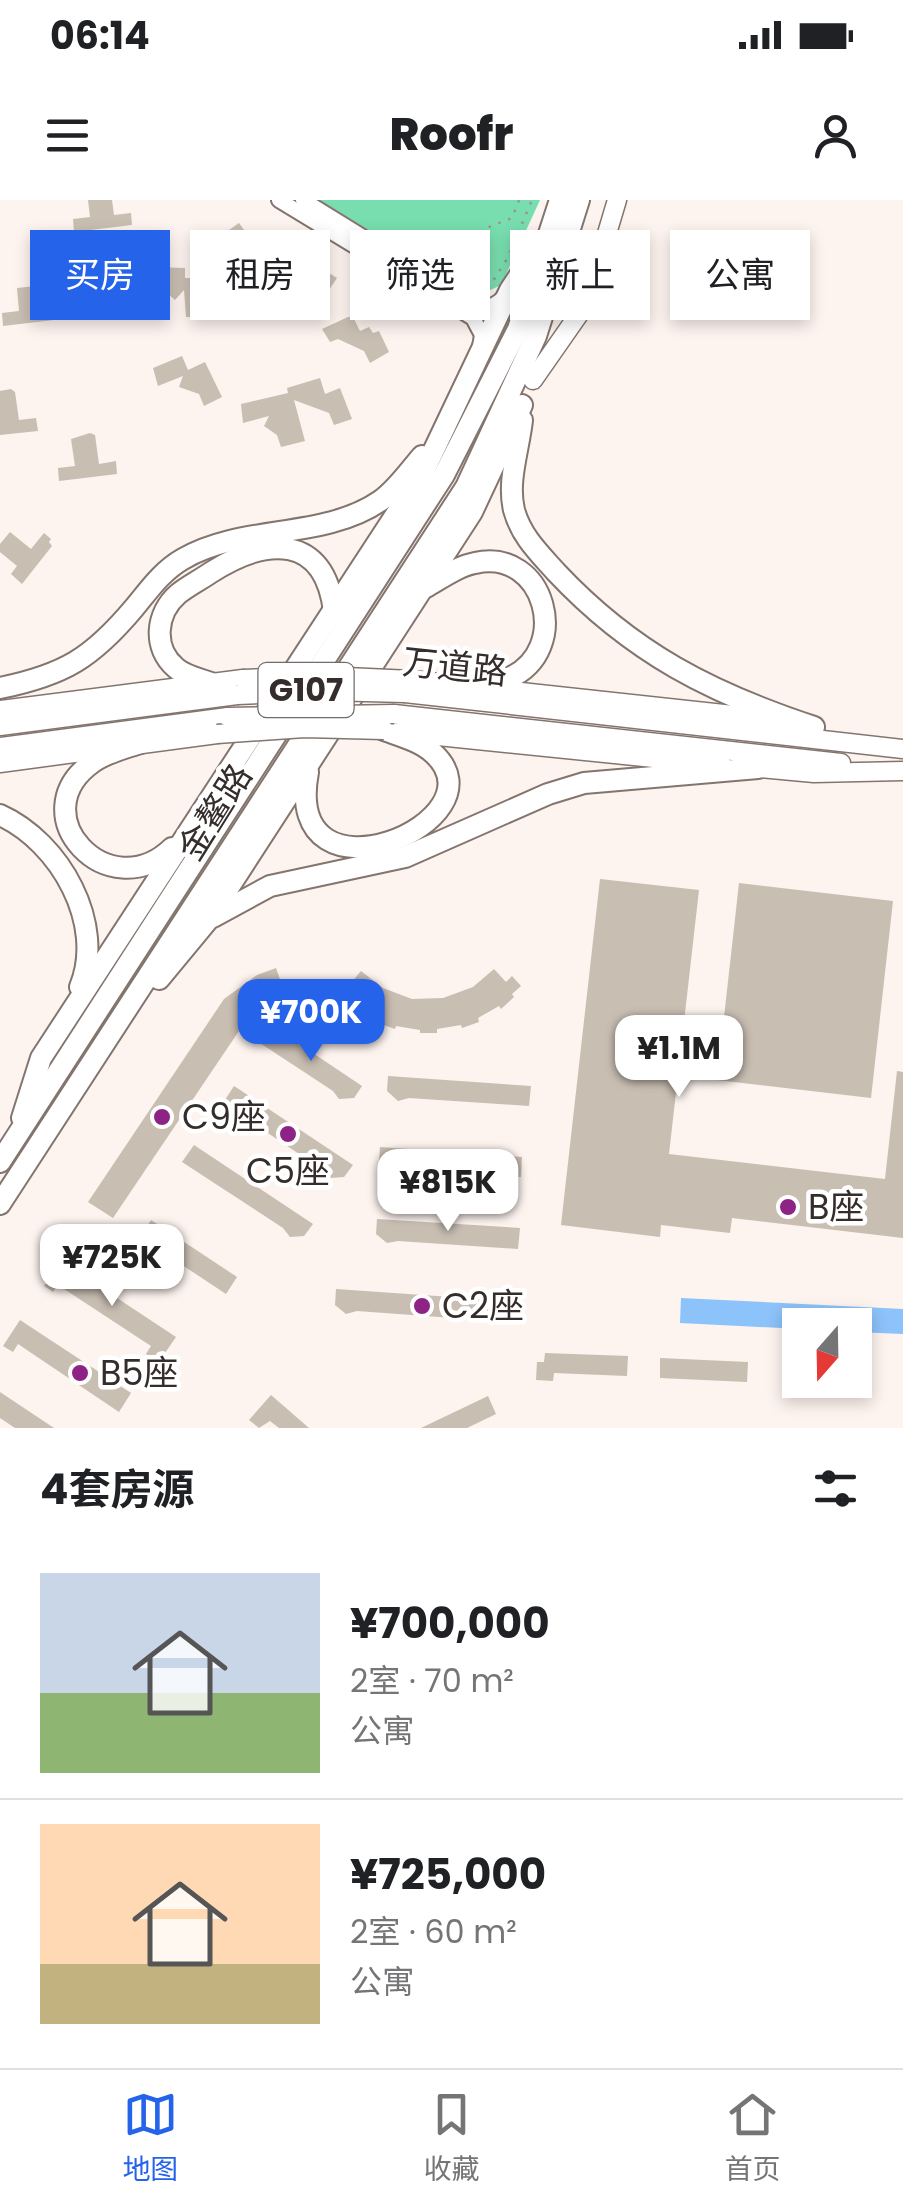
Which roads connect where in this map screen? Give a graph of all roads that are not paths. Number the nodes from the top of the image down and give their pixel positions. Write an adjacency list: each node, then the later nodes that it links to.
1 (279, 200): 8 (street)
2 (303, 200): 7 (street)
3 (560, 200): 6 (highway, G107)
4 (579, 200): 6 (highway, G107)
5 (617, 200): 9 (main road)
6 (562, 228): 9 (highway); 32 (highway, 金鳌路 / G107); 34 (highway, 金鳌路 / G107)
7 (510, 290): 8 (highway)
8 (478, 355): 10 (highway)
9 (529, 390): 11 (highway); 21 (highway)
10 (444, 432): 12 (highway); 17 (highway)
11 (420, 590): 14 (highway); 25 (highway)
12 (334, 611): 13 (highway); 30 (highway)
13 (211, 683): 15 (main road); 18 (main road)
14 (463, 684): 16 (main road); 21 (main road)
15 (240, 687): 16 (main road, 万道路, bridge); 20 (main road, 万道路)
16 (408, 687): 24 (main road, 万道路)
17 (0, 688)
18 (0, 710)
19 (389, 722): 22 (main road, bridge); 23 (main road, 万道路, bridge); 25 (highway); 27 (main road); 28 (main road, 万道路)
20 (0, 726)
21 (814, 726): 24 (main road)
22 (143, 742): 26 (main road); 30 (highway)
23 (0, 747)
24 (903, 749)
25 (315, 757): 31 (highway)
26 (0, 763)
27 (758, 768): 28 (main road); 31 (highway)
28 (903, 770)
29 (0, 816): 33 (highway)
30 (191, 829): 33 (highway)
31 (208, 921): 32 (highway)
32 (125, 1015): 36 (highway, 金鳌路 / G107)
33 (64, 1025): 34 (highway)
34 (18, 1134): 35 (highway, 金鳌路 / G107)
35 (0, 1162)
36 (0, 1204)

